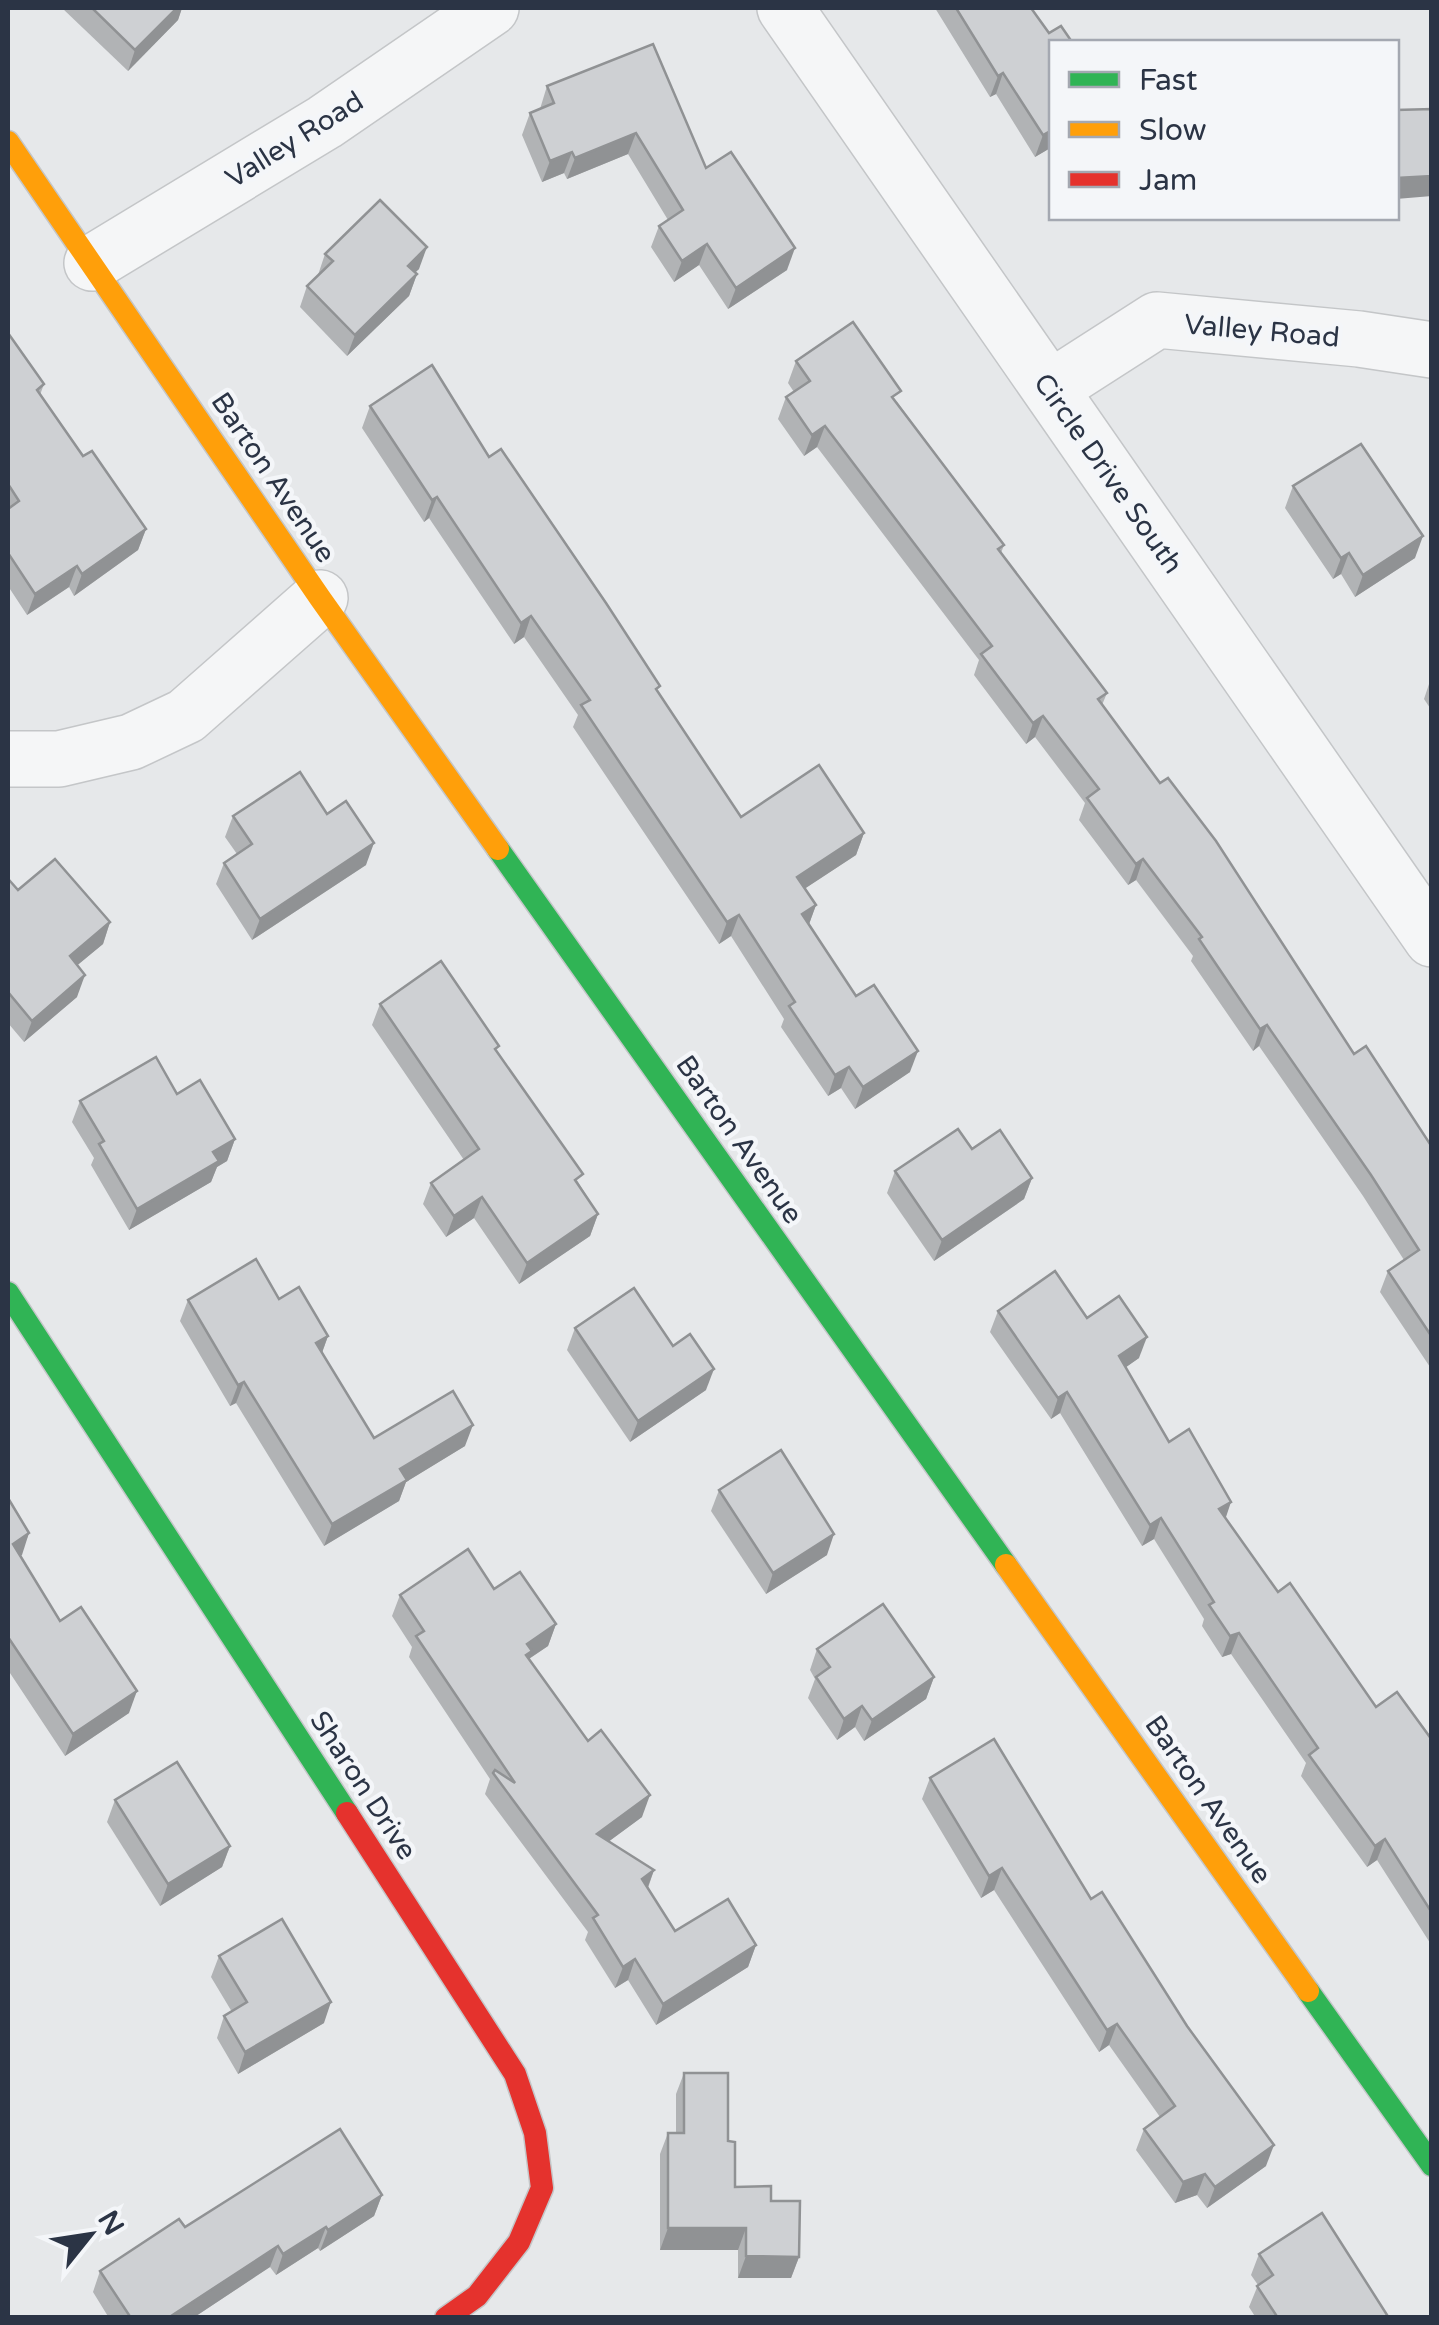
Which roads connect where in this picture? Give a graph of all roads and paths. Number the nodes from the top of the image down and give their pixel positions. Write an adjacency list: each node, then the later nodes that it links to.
1 (491, 8): 4 (street, Valley Road)
2 (786, 8): 6 (street, Circle Drive South)
3 (8, 142): 4 (street, Barton Avenue)
4 (92, 263): 7 (street, Barton Avenue)
5 (1432, 350): 6 (street, Valley Road)
6 (1051, 388): 9 (street, Circle Drive South)
7 (320, 598): 8 (street); 11 (street, Barton Avenue)
8 (8, 758)
9 (1432, 939)
10 (8, 1292): 12 (street, Sharon Drive)
11 (1432, 2165)
12 (446, 2318)

